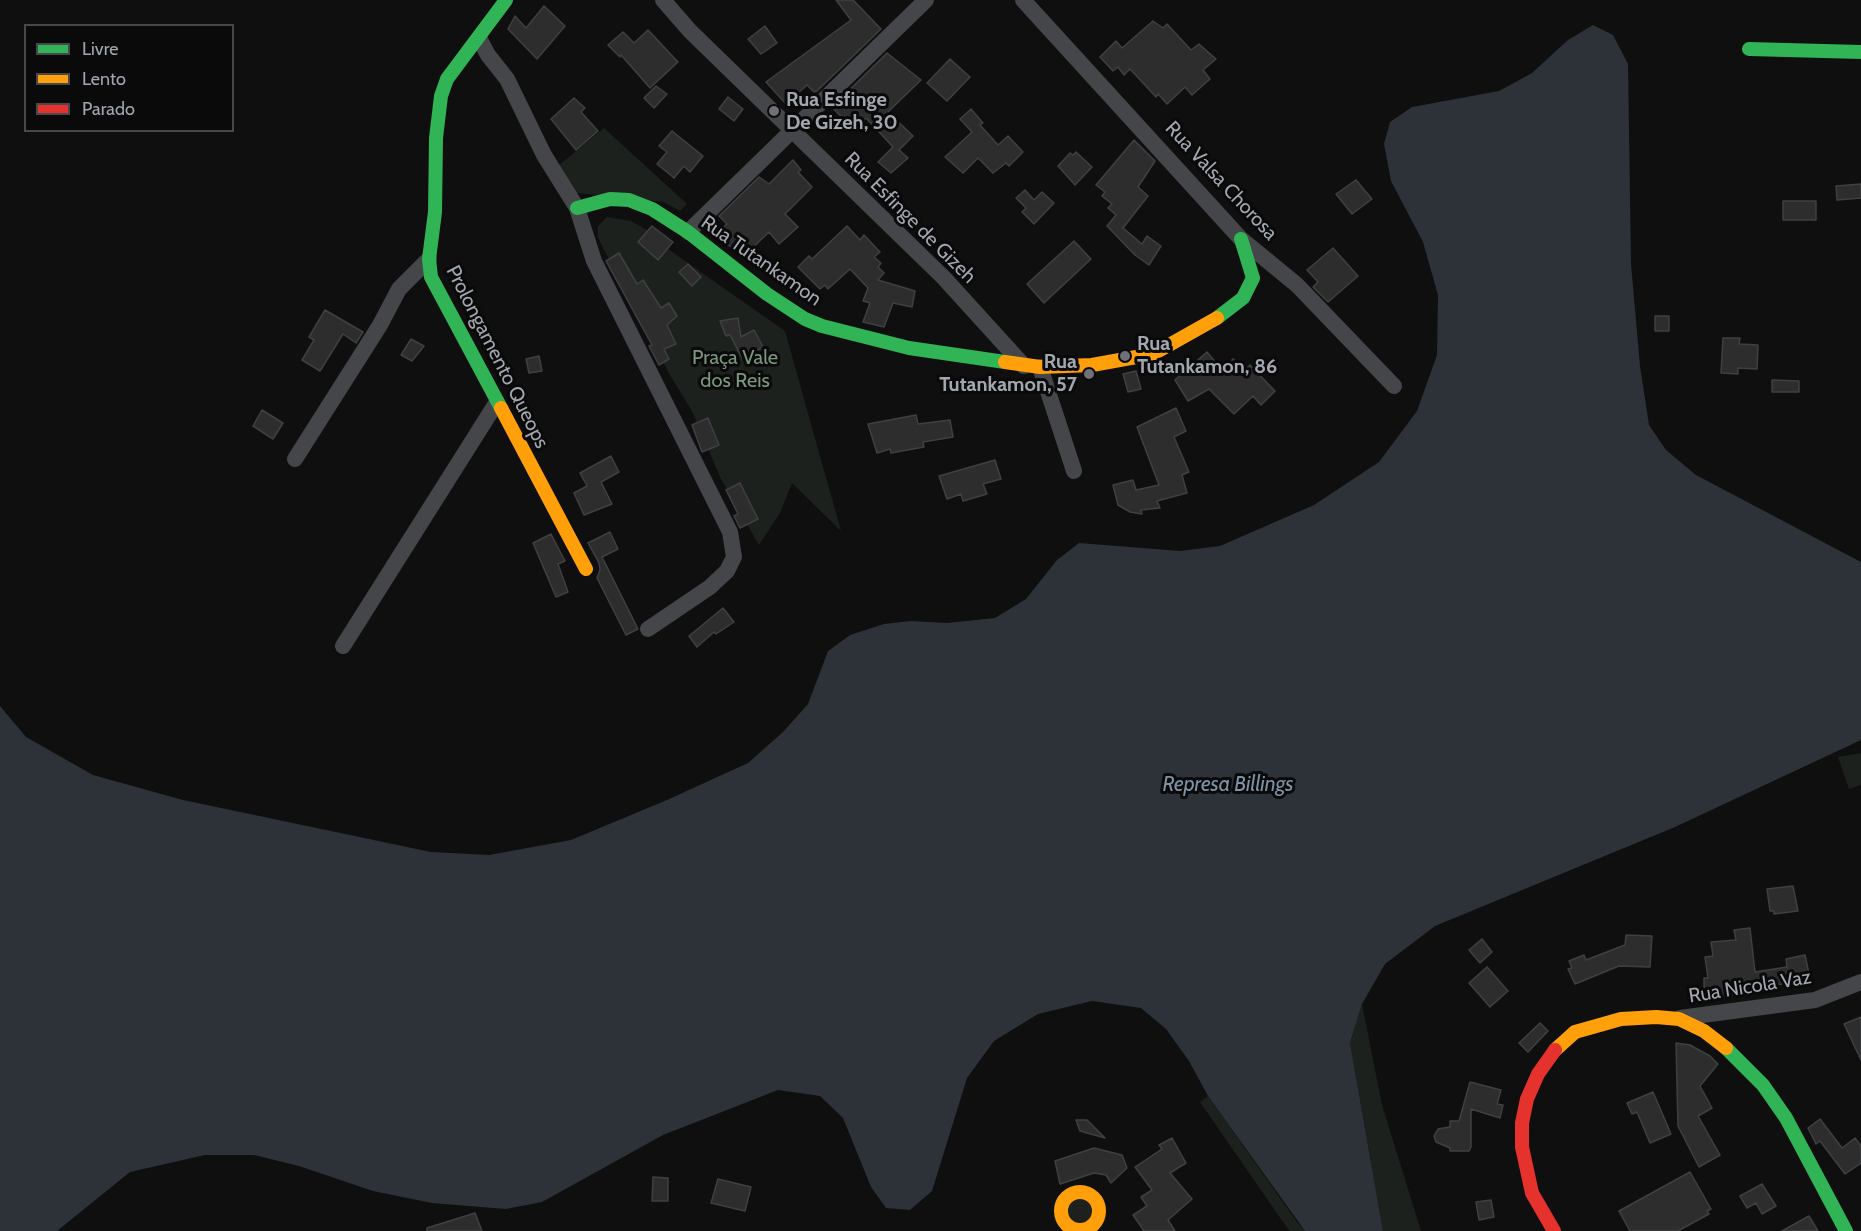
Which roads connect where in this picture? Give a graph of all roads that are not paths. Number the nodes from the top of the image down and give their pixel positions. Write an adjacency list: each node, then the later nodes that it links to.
1 (506, 0): 5 (street)
2 (663, 0): 8 (street, Rua Esfinge de Gizeh)
3 (926, 0): 8 (street)
4 (1023, 0): 11 (street, Rua Valsa Chorosa)
5 (479, 38): 9 (street); 12 (street, Prolongamento Queops)
6 (1749, 49): 7 (street)
7 (1861, 52)
8 (792, 129): 10 (street); 13 (street, Rua Esfinge de Gizeh)
9 (577, 208): 10 (street, Rua Tutankamon); 19 (street)
10 (688, 232): 13 (street, Rua Tutankamon)
11 (1241, 238): 13 (street, Rua Tutankamon); 14 (street, Rua Valsa Chorosa)
12 (429, 259): 15 (street, Prolongamento Queops); 16 (street)
13 (1032, 367): 17 (street, Rua Esfinge de Gizeh)
14 (1394, 386)
15 (497, 402): 18 (street, Prolongamento Queops); 20 (street)
16 (295, 459)
17 (1074, 471)
18 (586, 569)
19 (648, 628)
20 (343, 646)
21 (1861, 982): 22 (street, Rua Nicola Vaz)
22 (1679, 1018): 25 (street); 26 (street)
23 (1069, 1229): 24 (street); 24 (street)
24 (1089, 1230)
25 (1554, 1231)
26 (1846, 1231)

